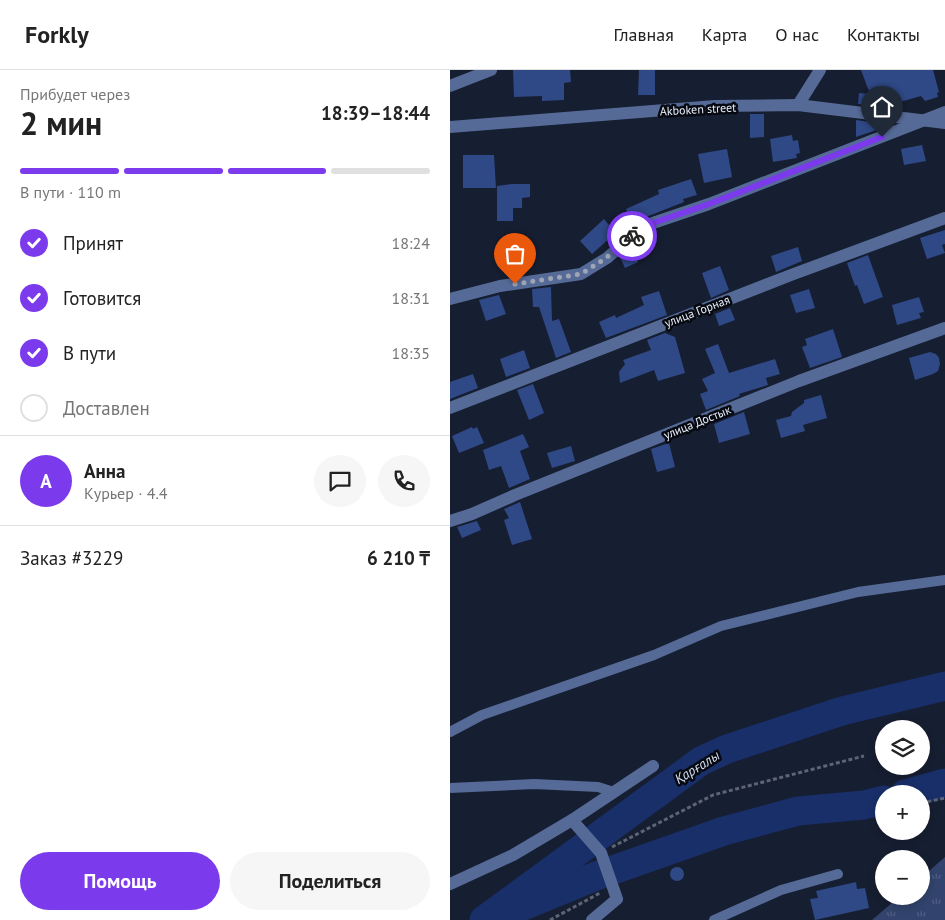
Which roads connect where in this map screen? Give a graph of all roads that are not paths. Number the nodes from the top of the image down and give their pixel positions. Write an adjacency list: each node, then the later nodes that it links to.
1 (491, 70): 3 (street)
2 (820, 70): 4 (street)
3 (450, 86)
4 (798, 105): 6 (street, Akboken street); 8 (street, Akboken street)
5 (945, 112): 6 (street)
6 (928, 119): 7 (street, Akboken street); 10 (street)
7 (945, 123)
8 (450, 127)
9 (945, 218): 12 (street, улица Горная)
10 (450, 299)
11 (945, 328): 13 (street, улица Достык)
12 (450, 408)
13 (450, 521)
14 (945, 580): 15 (lane)
15 (450, 732)
16 (653, 766): 18 (street)
17 (450, 788): 18 (lane)
18 (614, 792): 19 (street)
19 (572, 820): 21 (street); 22 (street)
20 (838, 874): 23 (lane)
21 (450, 884)
22 (592, 920)
23 (714, 920)

